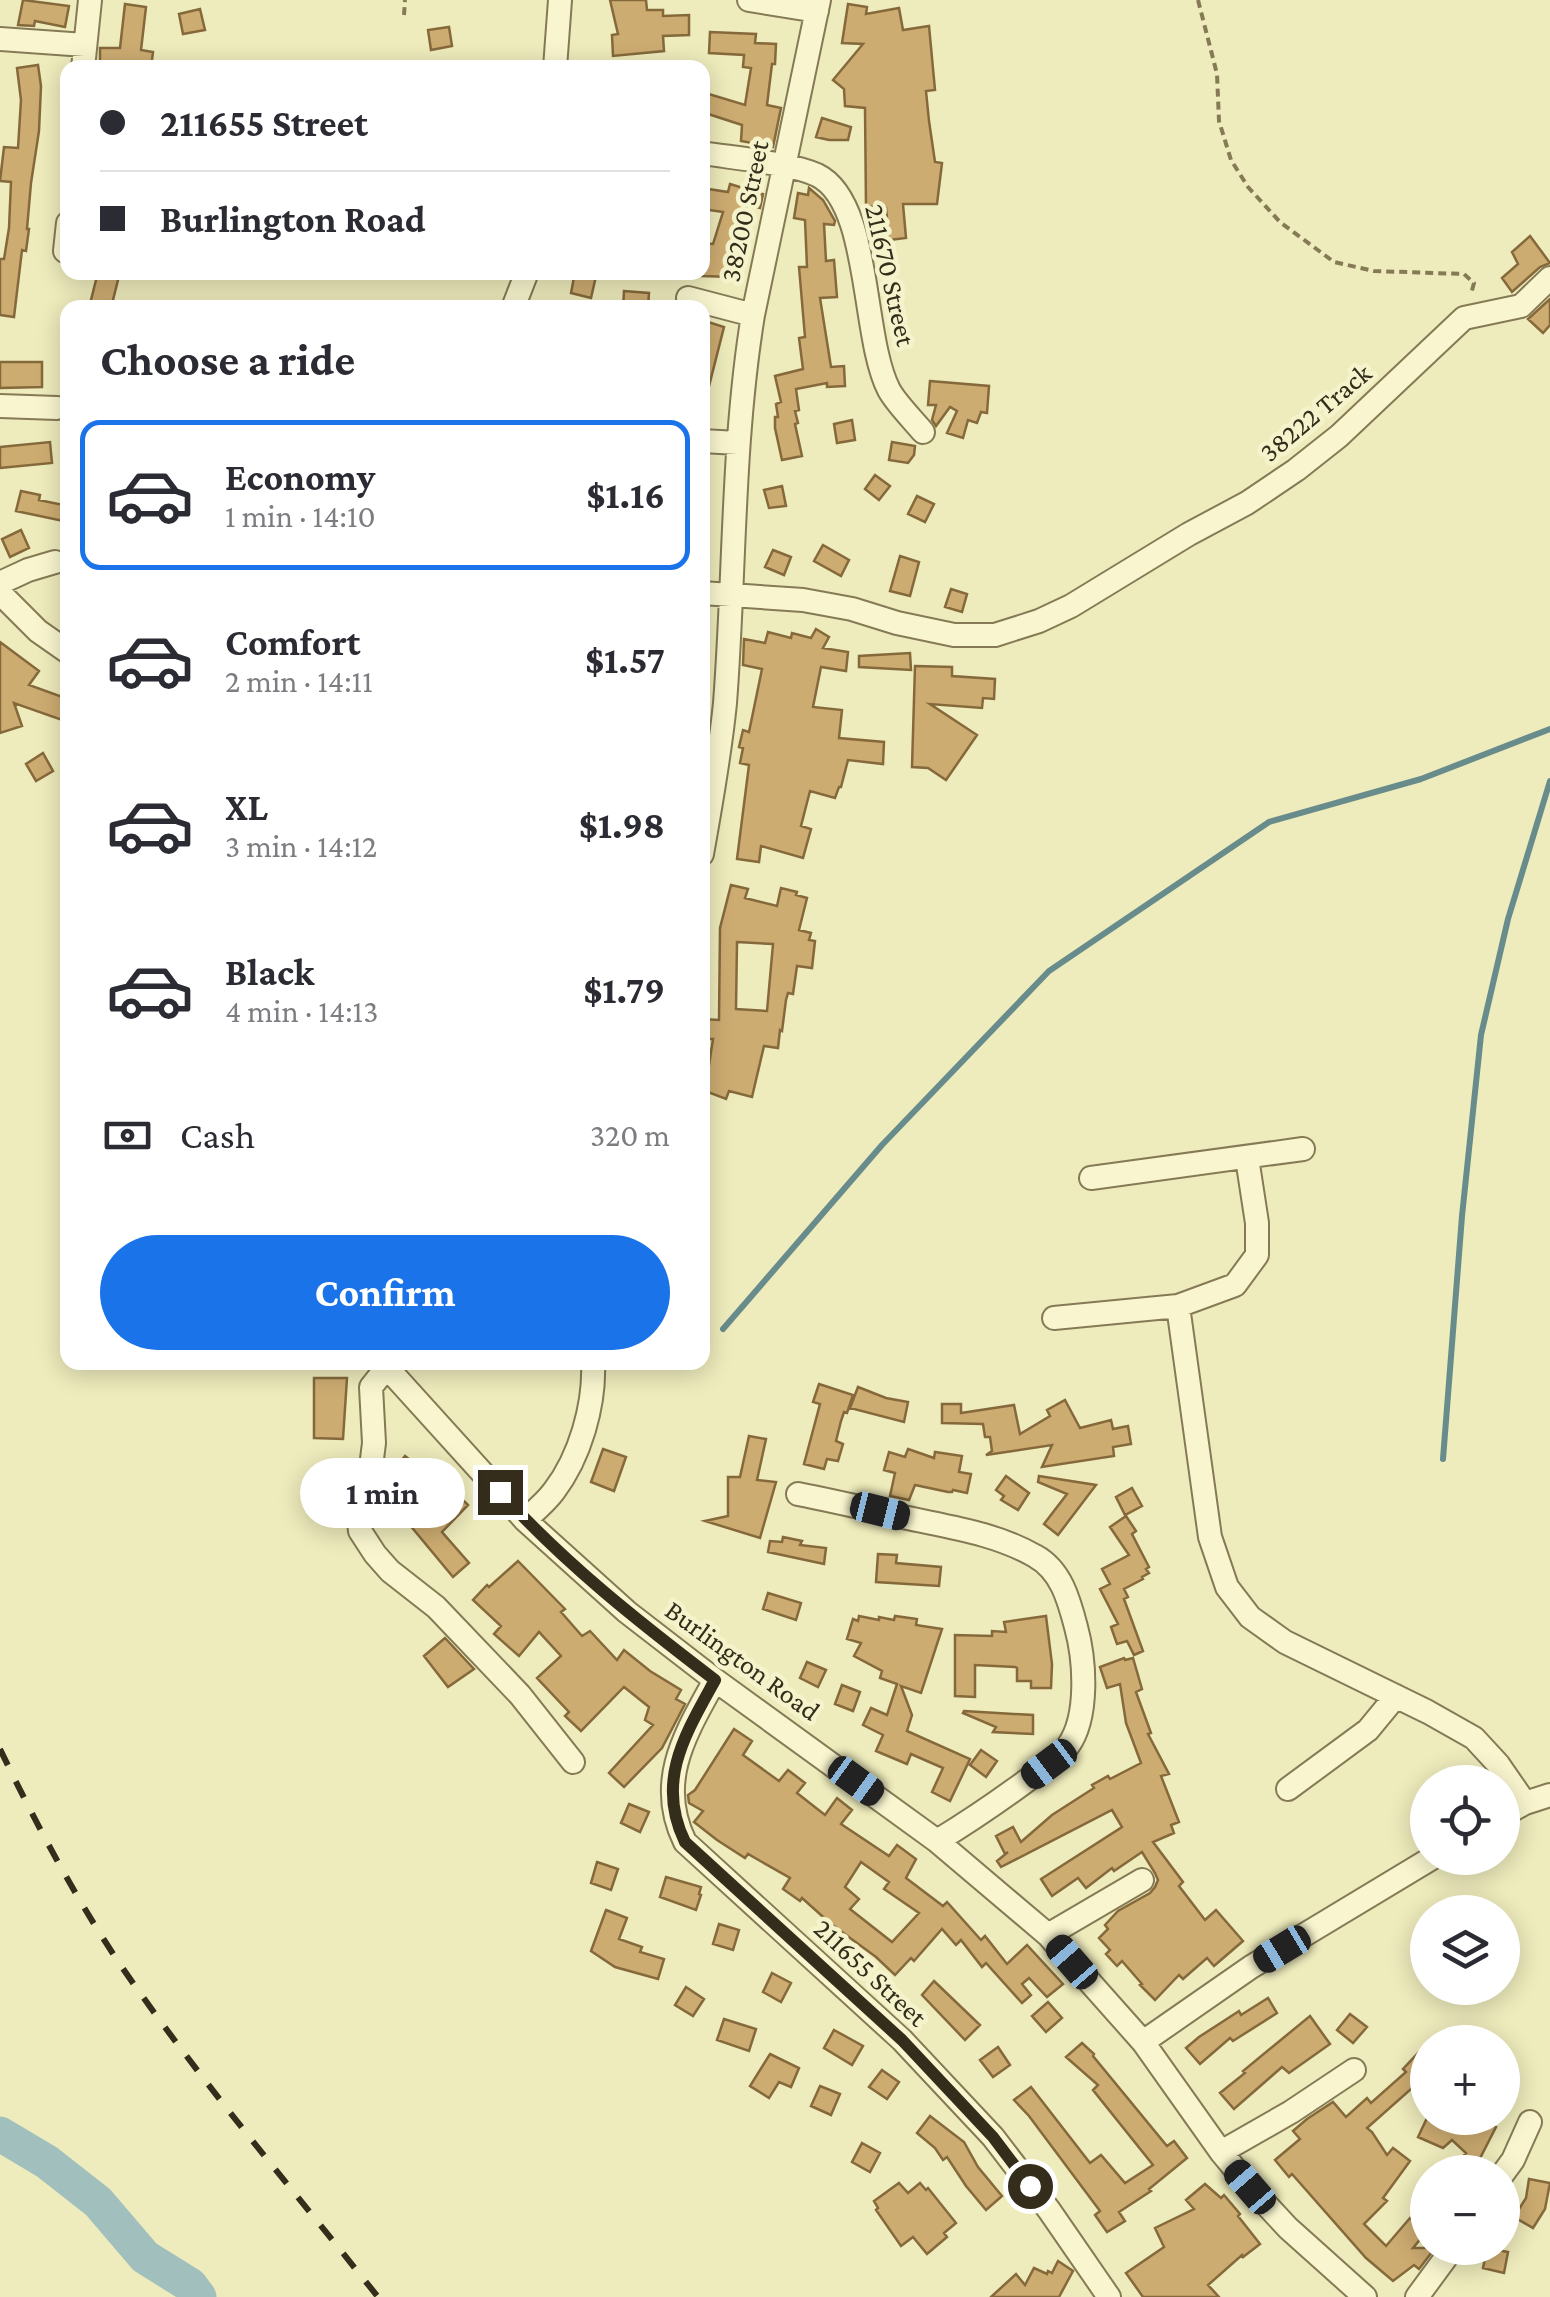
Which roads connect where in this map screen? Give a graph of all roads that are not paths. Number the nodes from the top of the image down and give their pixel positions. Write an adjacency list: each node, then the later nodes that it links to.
1 (90, 0): 6 (street)
2 (560, 0): 7 (street)
3 (749, 0): 4 (street)
4 (818, 6): 9 (street, 38200 Street)
5 (0, 39): 6 (street)
6 (84, 56)
7 (556, 60)
8 (710, 155): 9 (street, 211670 Street)
9 (785, 167): 14 (street, 38200 Street); 17 (street, 211670 Street)
10 (1550, 278): 24 (street, 38222 Track)
11 (688, 298): 12 (street)
12 (696, 300)
13 (710, 304): 14 (street)
14 (752, 314): 19 (street, 38200 Street)
15 (0, 406): 16 (street)
16 (57, 408)
17 (923, 432)
18 (710, 441): 19 (street)
19 (738, 443): 24 (street, 38200 Street)
20 (55, 562): 21 (street)
21 (0, 583)
22 (0, 593): 25 (street)
23 (710, 594): 24 (street, 38222 Track)
24 (730, 595): 26 (street, 38200 Street)
25 (60, 646)
26 (710, 799)
27 (1303, 1149): 28 (street)
28 (1247, 1158): 29 (street); 30 (street)
29 (1091, 1178)
30 (1178, 1306): 31 (street); 38 (street)
31 (1054, 1318)
32 (381, 1370): 39 (street)
33 (389, 1370): 36 (street, Burlington Road)
34 (593, 1370): 36 (street)
35 (798, 1494): 44 (street)
36 (526, 1520): 37 (street, Burlington Road)
37 (715, 1680): 44 (street, Burlington Road); 54 (street, 211655 Street)
38 (1396, 1696): 40 (street); 42 (street)
39 (573, 1762)
40 (1288, 1789)
41 (1550, 1795): 42 (street)
42 (1525, 1804): 43 (street)
43 (1520, 1807)
44 (938, 1841): 47 (street, Burlington Road)
45 (1410, 1871): 48 (street)
46 (1142, 1880): 47 (street)
47 (1048, 1935): 48 (street, Burlington Road)
48 (1142, 2042): 51 (street, Burlington Road)
49 (1354, 2070): 51 (street)
50 (1530, 2122): 52 (street)
51 (1221, 2152): 55 (street, Burlington Road)
52 (1515, 2155)
53 (1441, 2265): 56 (street)
54 (1109, 2297)
55 (1365, 2297)
56 (1417, 2297)

